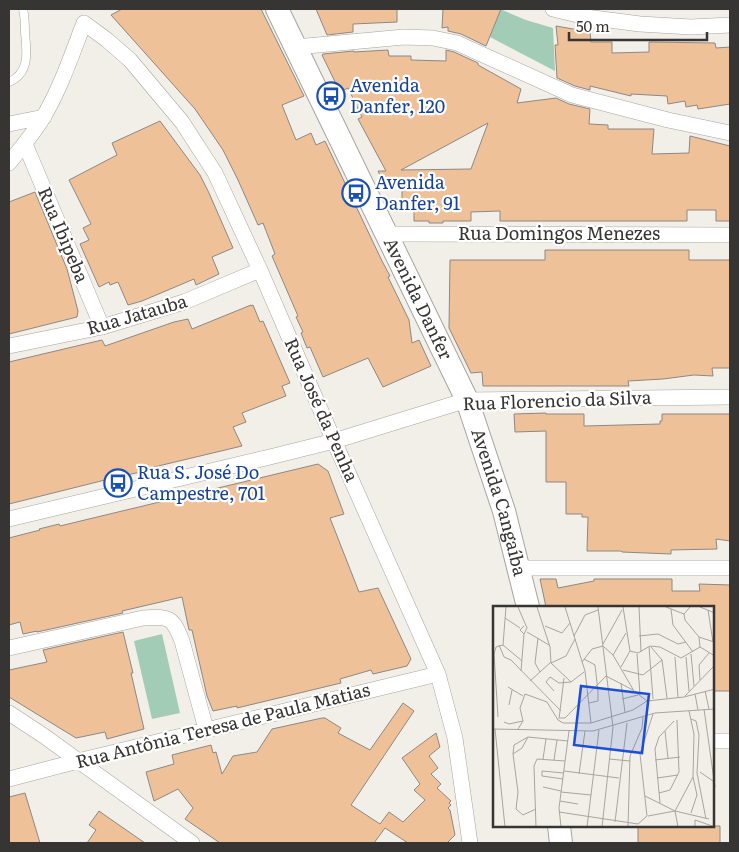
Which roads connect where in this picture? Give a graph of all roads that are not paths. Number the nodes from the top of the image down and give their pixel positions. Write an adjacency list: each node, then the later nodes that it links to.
1 (23, 9): 7 (lane)
2 (277, 9): 6 (main road, Avenida Danfer)
3 (553, 9): 5 (street)
4 (82, 16): 8 (street); 15 (street, Rua José da Penha)
5 (730, 25)
6 (296, 46): 10 (street); 13 (main road, Avenida Danfer)
7 (9, 82)
8 (44, 117): 9 (street); 11 (street)
9 (9, 124)
10 (730, 133)
11 (25, 144): 12 (street); 16 (street, Rua Ibipeba)
12 (9, 163)
13 (387, 234): 14 (street, Rua Domingos Menezes); 19 (main road, Avenida Danfer)
14 (730, 235)
15 (260, 270): 16 (street, Rua Jatauba); 20 (street, Rua José da Penha)
16 (102, 327): 17 (street, Rua Jatauba)
17 (9, 346)
18 (730, 397): 19 (street, Rua Florencio da Silva)
19 (467, 400): 20 (street, Rua Florencio da Silva); 22 (main road, Avenida Cangaíba)
20 (334, 440): 21 (street, Rua Florencio da Silva); 26 (street, Rua José da Penha)
21 (9, 519)
22 (518, 568): 23 (street); 24 (main road, Avenida Cangaíba)
23 (730, 568)
24 (528, 606)
25 (9, 648): 28 (street)
26 (438, 674): 28 (street, Rua Antônia Teresa de Paula Matias); 35 (street, Rua José da Penha)
27 (9, 713): 31 (street)
28 (206, 730): 31 (street, Rua Antônia Teresa de Paula Matias)
29 (714, 741): 30 (street)
30 (730, 741)
31 (78, 761): 32 (street, Rua Antônia Teresa de Paula Matias); 34 (street)
32 (9, 779)
33 (560, 827): 36 (main road)
34 (192, 843)
35 (470, 843)
36 (561, 843)

